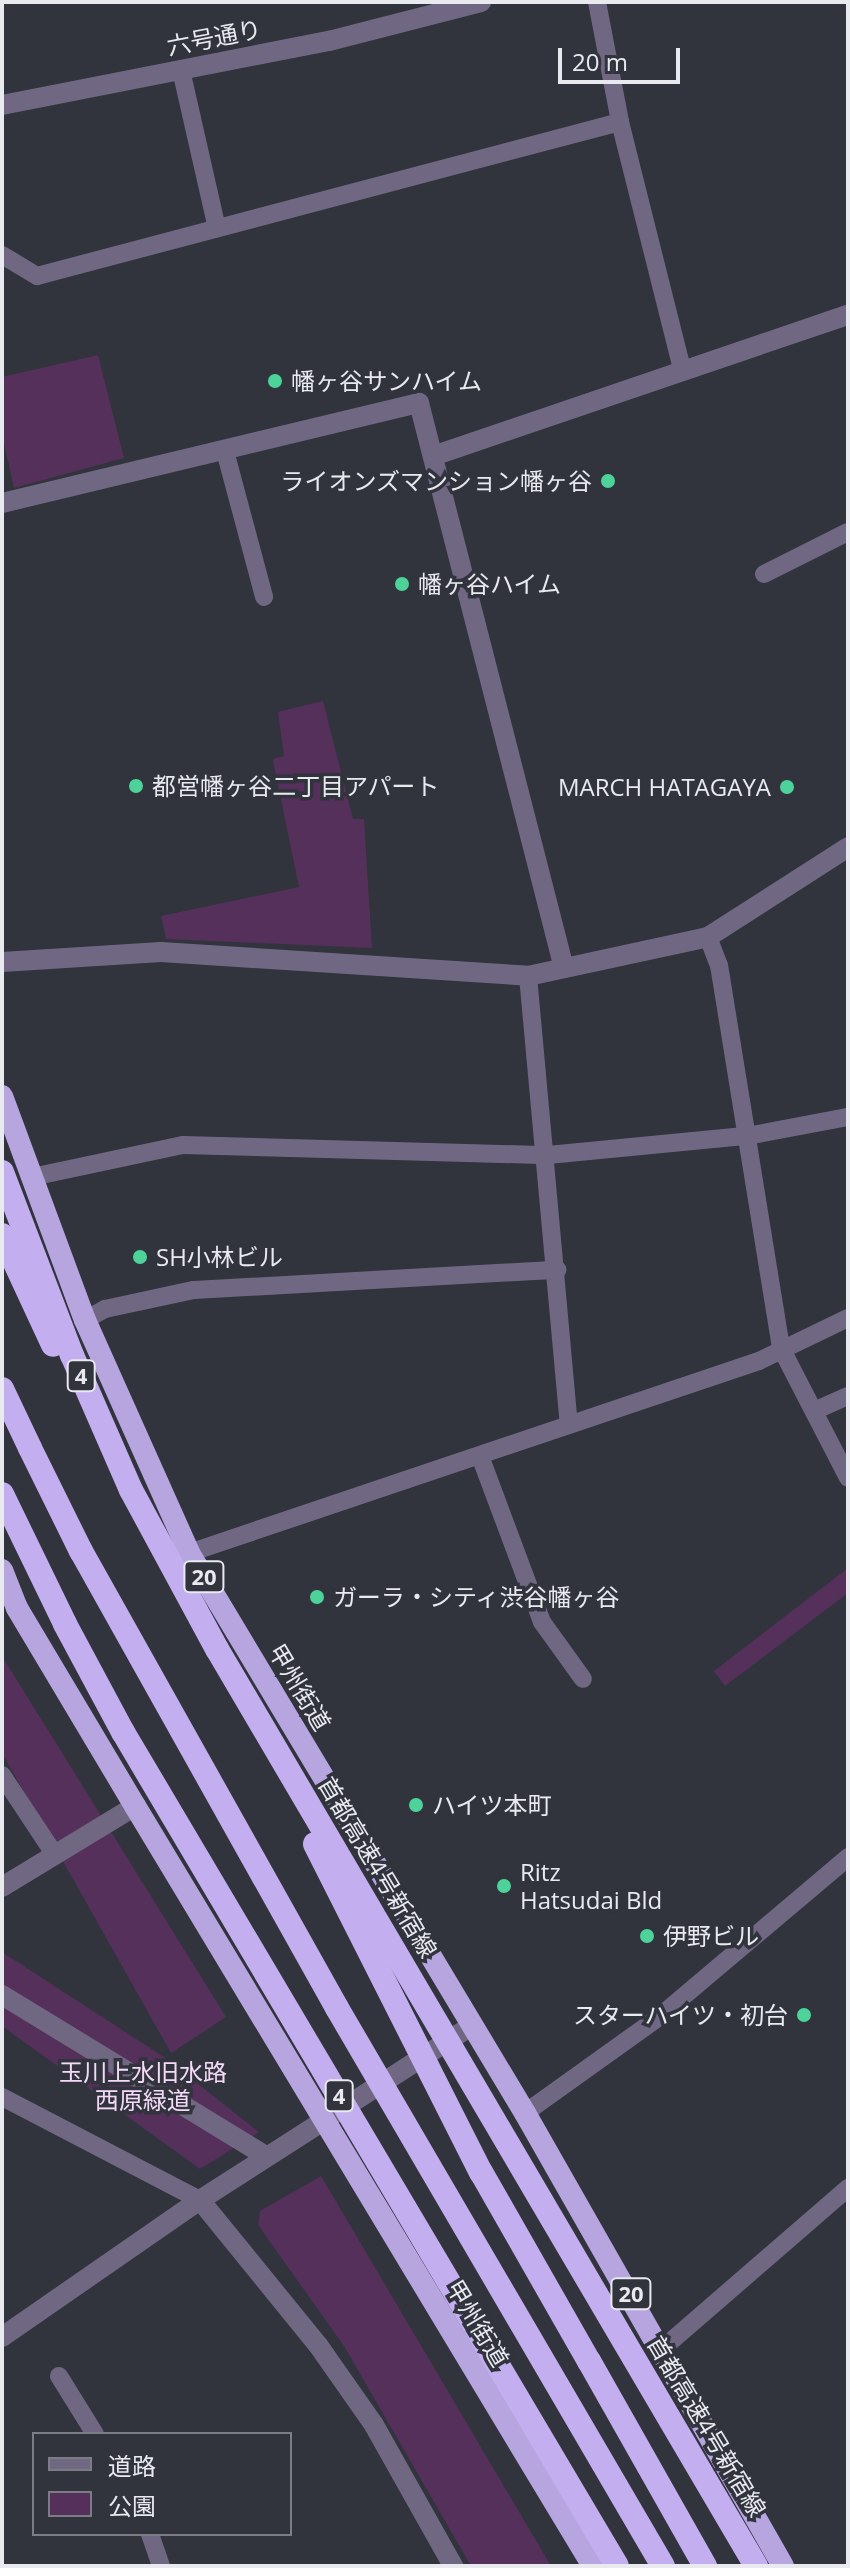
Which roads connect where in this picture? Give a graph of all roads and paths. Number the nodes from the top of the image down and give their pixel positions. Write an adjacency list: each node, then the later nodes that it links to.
1 (481, 2): 3 (street, 六号通り)
2 (597, 2): 5 (lane)
3 (181, 70): 4 (street, 六号通り); 6 (lane)
4 (2, 105)
5 (620, 122): 6 (lane); 9 (lane)
6 (217, 228): 7 (lane)
7 (2, 255)
8 (848, 315): 9 (street)
9 (682, 369): 11 (street)
10 (225, 451): 11 (street); 12 (street); 15 (lane)
11 (436, 455): 19 (street)
12 (2, 503)
13 (848, 532): 14 (lane)
14 (764, 574)
15 (264, 597)
16 (848, 847): 17 (street)
17 (708, 937): 19 (street); 23 (lane)
18 (2, 962): 20 (street)
19 (564, 968): 20 (street)
20 (528, 976): 24 (lane)
21 (2, 1096): 26 (highway, 甲州街道 / 20)
22 (848, 1117): 23 (lane)
23 (747, 1136): 24 (lane); 31 (lane)
24 (548, 1155): 26 (lane); 28 (lane)
25 (2, 1172): 38 (highway, 首都高速4号新宿線 / 4)
26 (32, 1177): 30 (highway, 甲州街道 / 20)
27 (2, 1235): 38 (highway)
28 (557, 1270): 30 (lane); 35 (lane)
29 (848, 1318): 31 (lane)
30 (85, 1320): 40 (highway, 甲州街道 / 20)
31 (781, 1348): 34 (lane); 35 (lane)
32 (2, 1389): 66 (highway, bridge)
33 (848, 1396): 34 (lane)
34 (814, 1411): 37 (lane)
35 (569, 1423): 36 (lane)
36 (480, 1456): 40 (lane); 43 (lane)
37 (848, 1478)
38 (131, 1490): 42 (highway, 首都高速4号新宿線 / 4)
39 (2, 1494): 65 (highway, 4, bridge)
40 (189, 1553): 50 (highway, 甲州街道 / 20)
41 (2, 1570): 45 (highway, 甲州街道)
42 (217, 1649): 67 (highway, bridge); 68 (highway, 首都高速4号新宿線 / 4, bridge)
43 (583, 1679)
44 (2, 1775): 46 (lane)
45 (135, 1806): 46 (street); 53 (highway, 甲州街道)
46 (55, 1855): 48 (street)
47 (848, 1857): 52 (lane)
48 (2, 1887)
49 (2, 1995): 54 (street)
50 (471, 2026): 52 (highway, 甲州街道 / 20); 53 (street)
51 (2, 2097): 56 (lane)
52 (525, 2113): 58 (highway, 甲州街道 / 20)
53 (327, 2118): 54 (street); 64 (highway, 甲州街道)
54 (266, 2156): 56 (street)
55 (848, 2188): 58 (lane)
56 (200, 2200): 57 (street); 63 (street)
57 (2, 2337)
58 (662, 2349): 69 (highway, 甲州街道 / 20)
59 (59, 2376): 60 (lane)
60 (94, 2432)
61 (151, 2536): 62 (lane)
62 (161, 2566)
63 (453, 2566)
64 (593, 2566)
65 (617, 2566)
66 (663, 2566)
67 (705, 2566)
68 (756, 2566)
69 (783, 2566)

